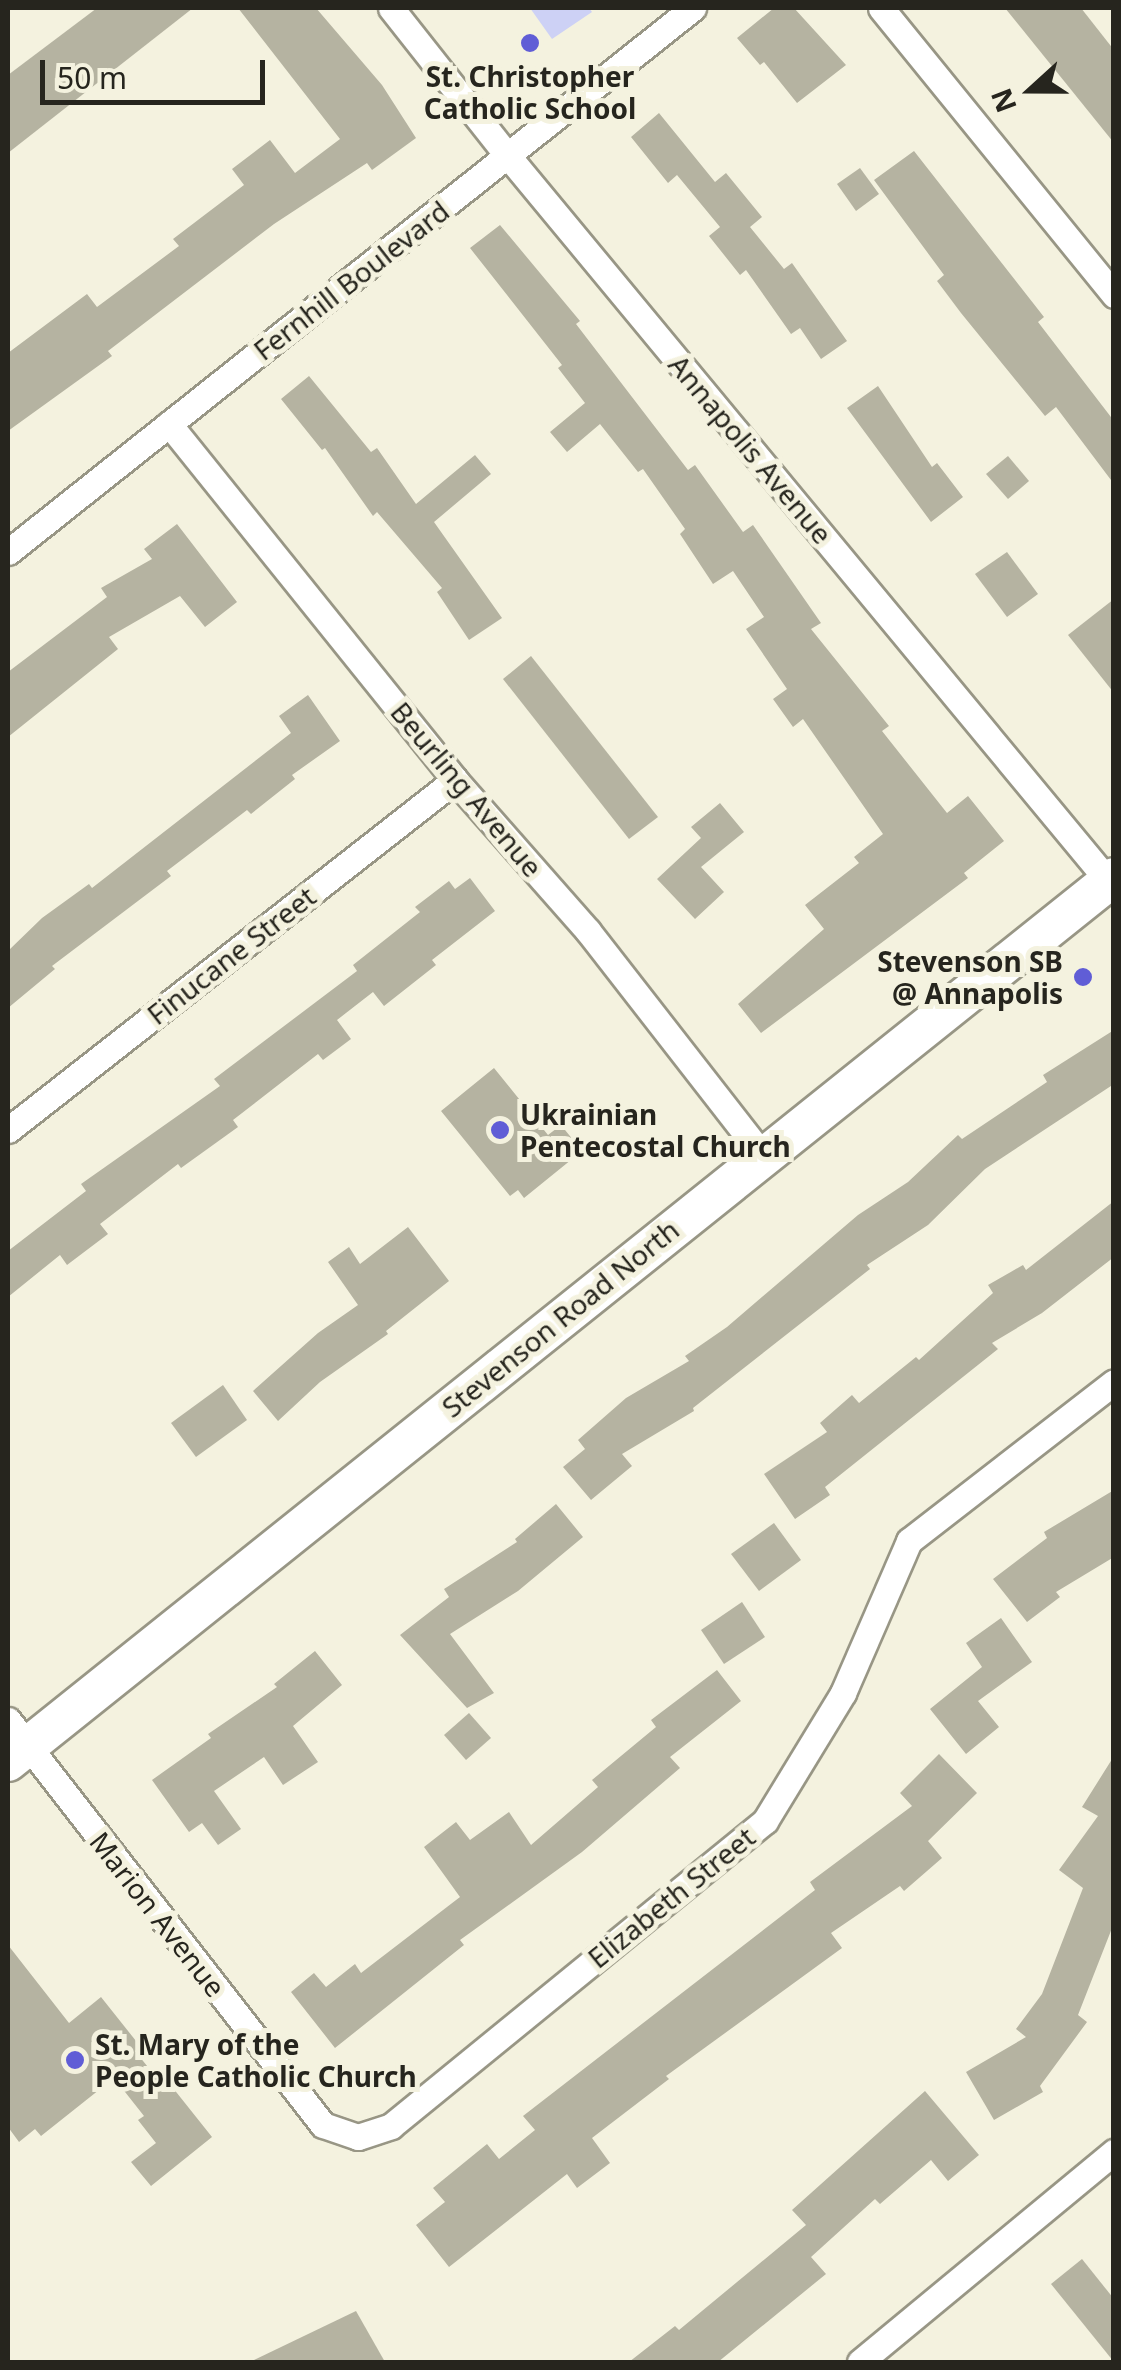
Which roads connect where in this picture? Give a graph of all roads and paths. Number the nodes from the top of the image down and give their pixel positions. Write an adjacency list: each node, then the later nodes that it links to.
1 (391, 8): 4 (street, Annapolis Avenue)
2 (693, 8): 4 (street, Fernhill Boulevard)
3 (882, 8): 5 (street)
4 (508, 156): 6 (street, Fernhill Boulevard); 9 (street, Annapolis Avenue)
5 (1114, 295)
6 (168, 424): 7 (street, Fernhill Boulevard); 8 (street, Beurling Avenue)
7 (8, 552)
8 (455, 780): 10 (street, Finucane Street); 11 (street, Beurling Avenue)
9 (1112, 882): 11 (main road, Stevenson Road North)
10 (8, 1130)
11 (763, 1156): 13 (main road, Stevenson Road North)
12 (1114, 1382): 14 (street, Elizabeth Street)
13 (14, 1743): 14 (street, Marion Avenue)
14 (358, 2137)
15 (1114, 2152): 16 (street)
16 (860, 2362)

